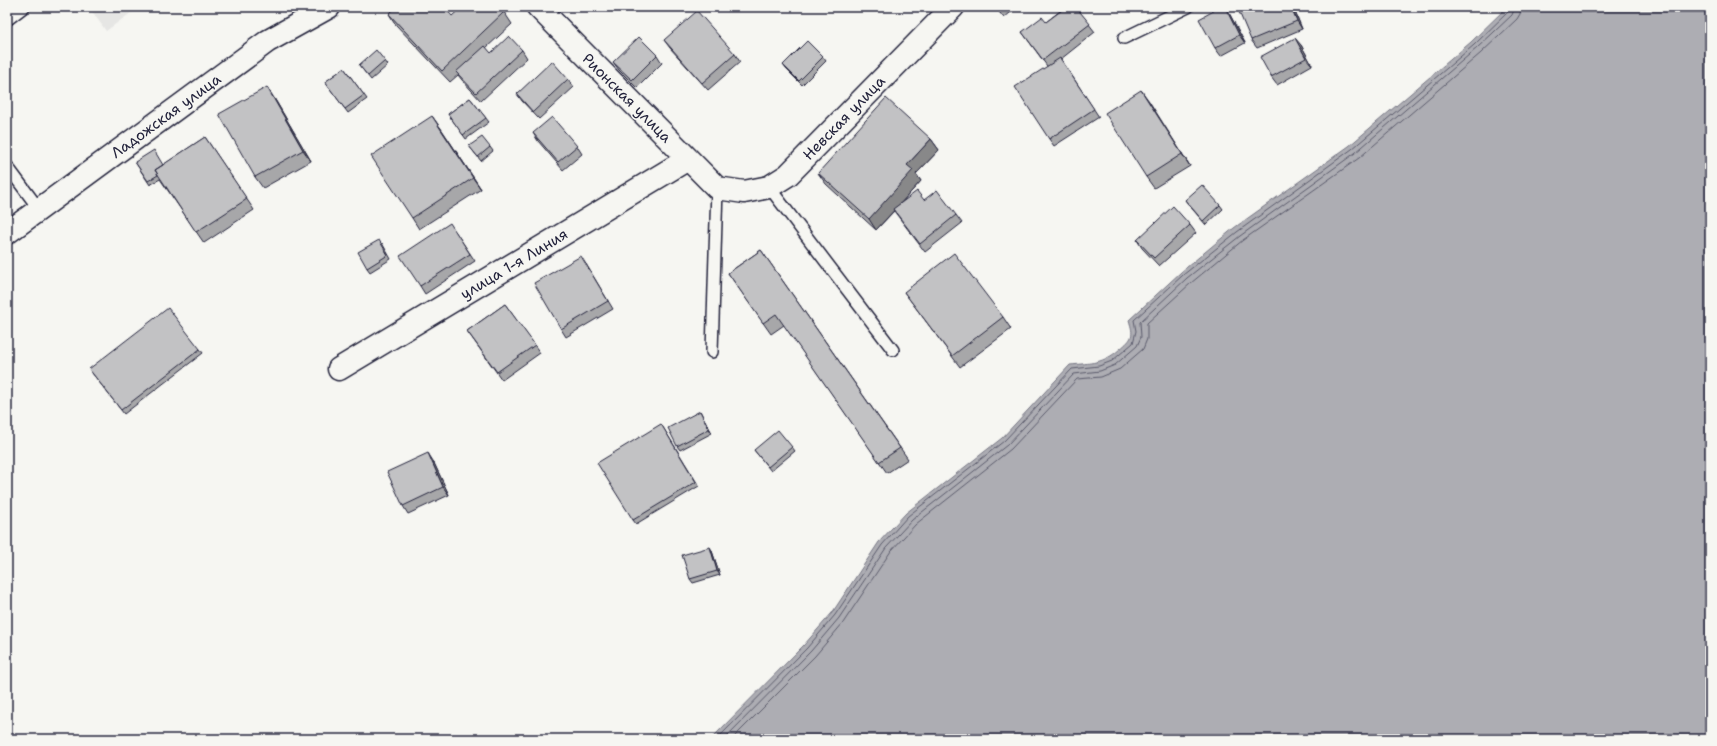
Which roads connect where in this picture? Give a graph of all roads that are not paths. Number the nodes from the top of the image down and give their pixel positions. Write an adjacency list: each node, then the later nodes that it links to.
1 (24, 7): 6 (lane)
2 (329, 7): 12 (street, Ладожская улица)
3 (538, 7): 8 (street, Рионская улица)
4 (953, 7): 10 (street, Невская улица)
5 (1188, 7): 7 (lane)
6 (7, 20)
7 (1124, 38)
8 (688, 159): 11 (street, Рионская улица); 16 (street, улица 1-я Линия)
9 (7, 166): 12 (lane)
10 (768, 187): 11 (street, Невская улица); 14 (lane)
11 (717, 188): 15 (lane)
12 (39, 209): 13 (street, Ладожская улица)
13 (7, 233)
14 (893, 350)
15 (712, 352)
16 (339, 369)

